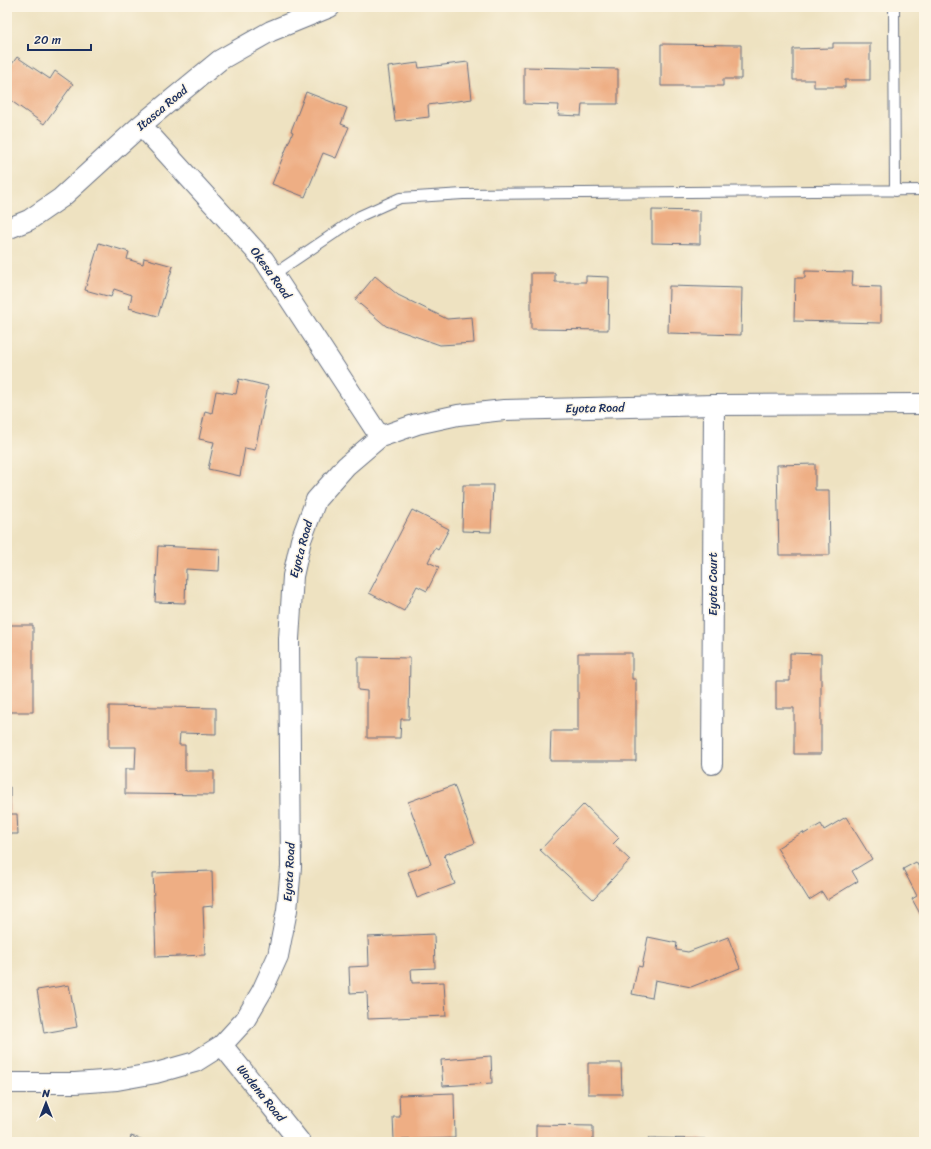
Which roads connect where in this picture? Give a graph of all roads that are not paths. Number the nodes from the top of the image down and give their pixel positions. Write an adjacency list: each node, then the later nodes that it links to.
1 (330, 7): 3 (street, Itasca Road)
2 (894, 7): 5 (lane)
3 (141, 125): 6 (street, Itasca Road); 7 (street, Okesa Road)
4 (924, 190): 5 (lane)
5 (895, 191): 7 (lane)
6 (7, 229)
7 (274, 274): 10 (street, Okesa Road)
8 (924, 404): 9 (street, Eyota Road)
9 (714, 405): 10 (street, Eyota Road); 11 (street, Eyota Court)
10 (380, 437): 12 (street, Eyota Road)
11 (712, 764)
12 (222, 1044): 13 (street, Eyota Road); 14 (street, Wadena Road)
13 (7, 1083)
14 (300, 1142)

